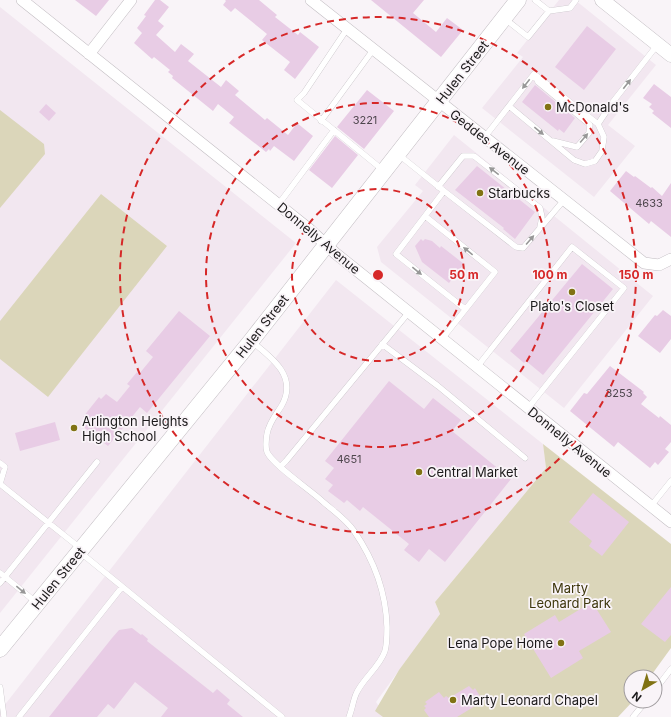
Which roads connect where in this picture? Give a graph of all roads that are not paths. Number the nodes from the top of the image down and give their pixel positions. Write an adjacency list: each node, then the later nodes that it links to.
1 (22, 0): 13 (street, Donnelly Avenue)
2 (131, 0): 13 (street)
3 (311, 0): 10 (street, Geddes Avenue)
4 (518, 0): 9 (main road, Hulen Street)
5 (535, 0): 8 (lane)
6 (576, 0): 8 (lane)
7 (607, 2): 11 (street)
8 (549, 11): 9 (lane)
9 (504, 18): 16 (main road, Hulen Street)
10 (347, 29): 12 (street, Geddes Avenue); 18 (lane)
11 (658, 44): 14 (street); 19 (lane, one-way to 11)
12 (373, 50): 16 (street, Geddes Avenue); 18 (lane)
13 (89, 54): 28 (street, Donnelly Avenue)
14 (671, 55)
15 (534, 74): 17 (lane, one-way to 17); 19 (lane); 22 (lane, one-way to 15)
16 (438, 102): 21 (street, Geddes Avenue); 23 (main road, Hulen Street)
17 (509, 106): 21 (lane); 22 (lane, one-way to 22)
18 (321, 120): 20 (lane)
19 (598, 124): 22 (lane)
20 (334, 130): 24 (lane); 28 (lane)
21 (484, 138): 27 (street, Geddes Avenue)
22 (550, 140)
23 (397, 154): 24 (main road, Hulen Street); 25 (lane)
24 (384, 171): 31 (main road, Hulen Street)
25 (438, 187): 26 (lane); 30 (lane, one-way to 25)
26 (444, 191): 29 (lane); 30 (lane, one-way to 30)
27 (564, 200): 30 (lane); 32 (street, Geddes Avenue)
28 (278, 205): 31 (street, Donnelly Avenue)
29 (425, 216): 33 (lane, one-way to 29); 33 (lane, one-way to 33)
30 (540, 229)
31 (326, 245): 34 (street, Donnelly Avenue); 36 (main road, Hulen Street)
32 (671, 260)
33 (466, 309): 35 (lane)
34 (409, 312): 35 (street, Donnelly Avenue); 37 (lane)
35 (442, 339): 38 (street, Donnelly Avenue)
36 (251, 340): 43 (lane); 50 (main road, Hulen Street)
37 (382, 344): 40 (lane); 43 (lane)
38 (477, 367): 39 (street, Donnelly Avenue); 39 (lane)
39 (528, 408): 47 (street, Donnelly Avenue)
40 (525, 458)
41 (97, 462): 49 (lane)
42 (0, 464): 45 (lane)
43 (280, 467): 63 (lane)
44 (671, 481): 46 (lane)
45 (0, 485): 49 (lane)
46 (669, 488): 47 (lane)
47 (651, 506): 48 (street, Donnelly Avenue)
48 (670, 520)
49 (48, 522): 50 (lane); 51 (lane)
50 (80, 551): 53 (lane); 54 (main road, Hulen Street)
51 (2, 575): 52 (lane); 54 (lane, one-way to 54)
52 (0, 583)
53 (122, 587): 61 (lane); 62 (lane)
54 (37, 603): 55 (main road, Hulen Street)
55 (0, 649)
56 (671, 669): 57 (lane)
57 (663, 680)
58 (0, 687): 60 (lane)
59 (640, 709): 64 (lane)
60 (4, 717)
61 (19, 717)
62 (282, 717)
63 (349, 717)
64 (633, 717)

